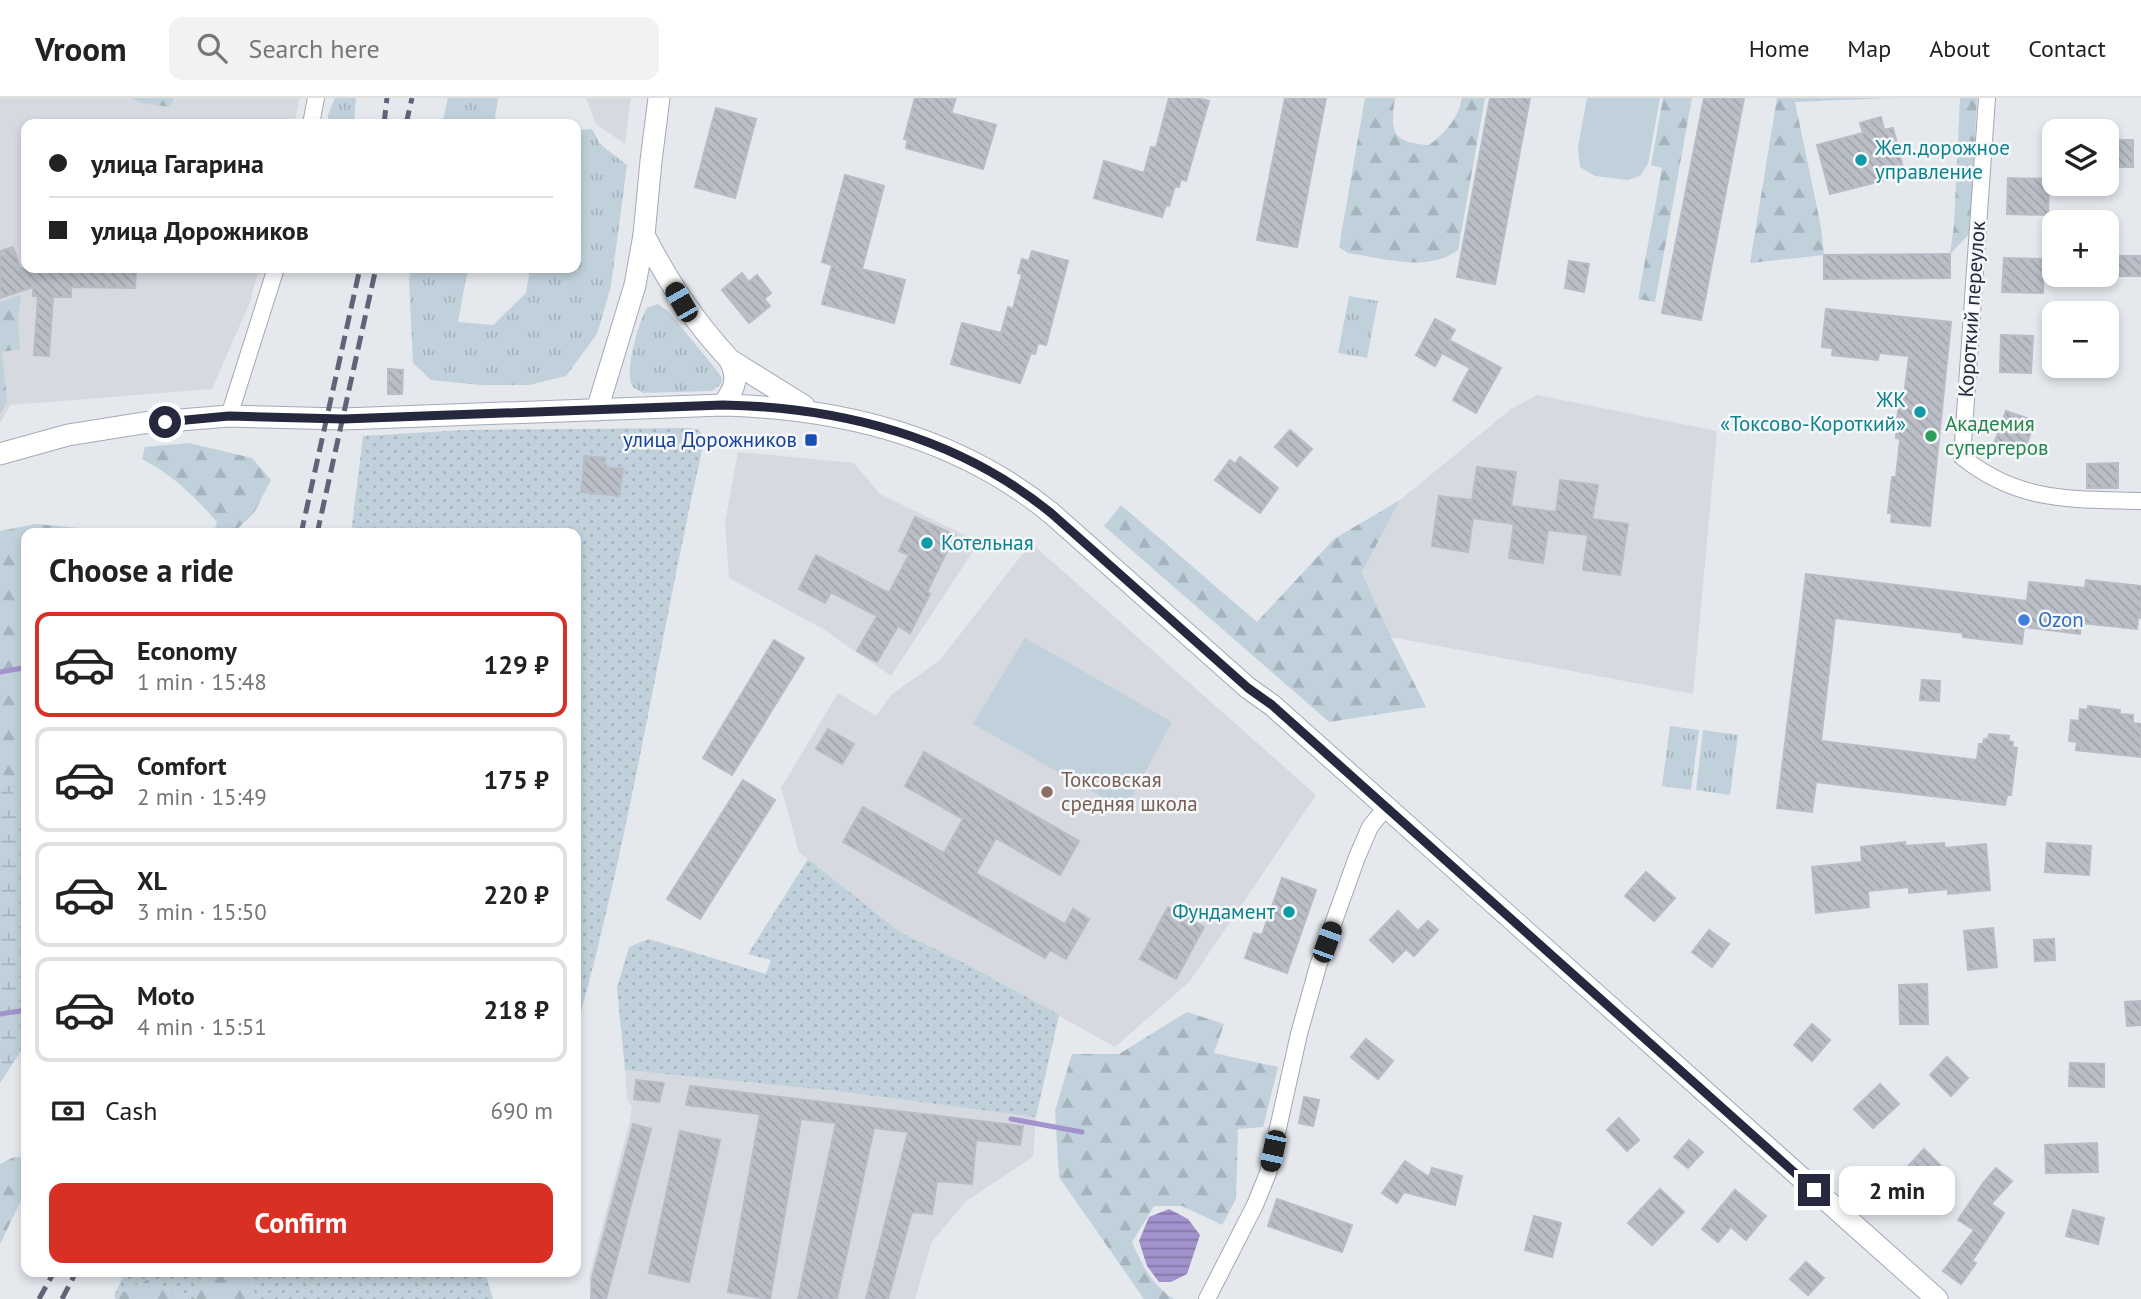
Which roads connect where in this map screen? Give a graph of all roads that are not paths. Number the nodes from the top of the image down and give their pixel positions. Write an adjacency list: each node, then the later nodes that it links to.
1 (316, 98): 4 (street)
2 (659, 98): 5 (main road)
3 (1987, 98): 13 (street, Короткий переулок)
4 (312, 119)
5 (644, 235): 7 (main road); 9 (main road)
6 (274, 273): 11 (street)
7 (730, 360): 8 (main road); 10 (main road)
8 (723, 405): 9 (main road); 10 (main road)
9 (597, 410): 11 (main road)
10 (811, 410): 14 (main road)
11 (229, 416): 12 (main road)
12 (0, 454)
13 (2141, 501)
14 (1386, 807): 15 (street); 16 (main road)
15 (1207, 1299)
16 (1937, 1299)

